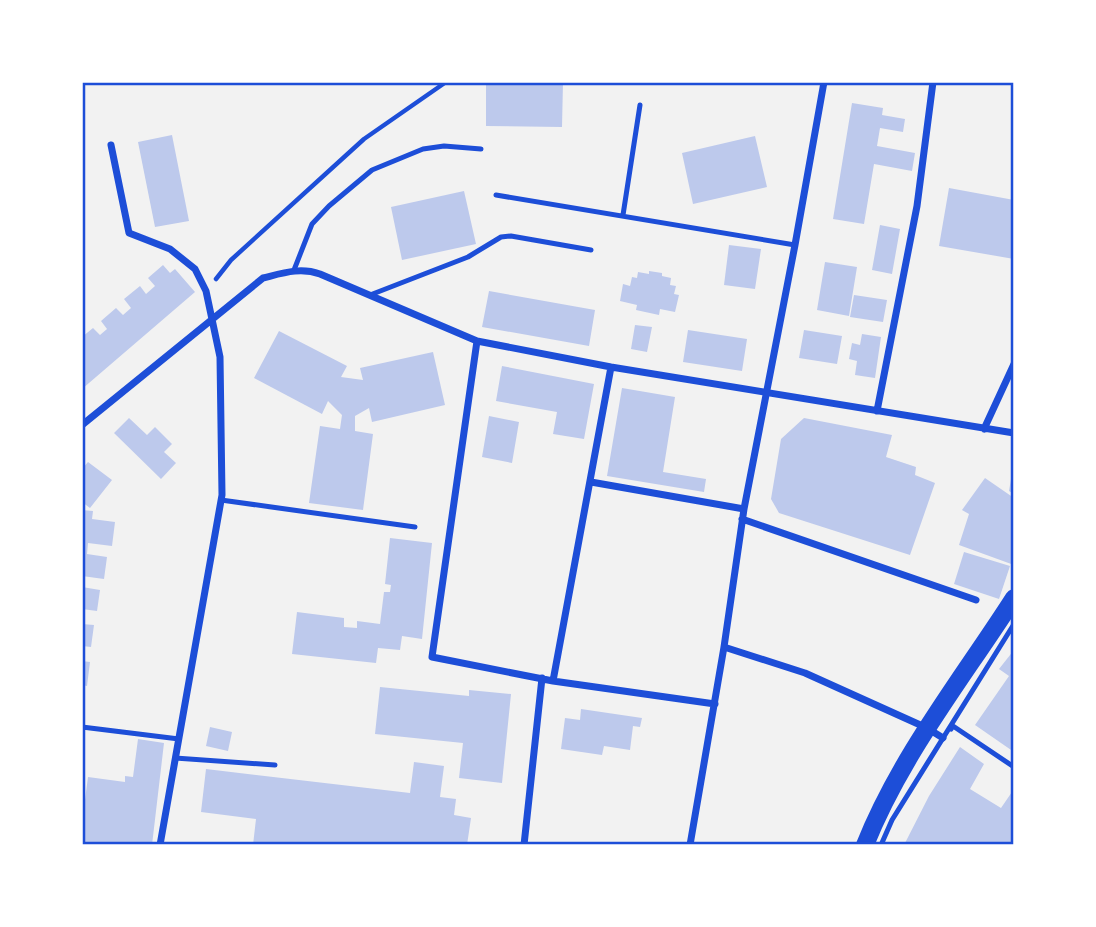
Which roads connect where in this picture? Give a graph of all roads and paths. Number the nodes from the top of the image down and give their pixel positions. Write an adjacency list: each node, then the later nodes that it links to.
1 (446, 82): 12 (path)
2 (824, 82): 9 (street)
3 (933, 82): 19 (street)
4 (640, 105): 8 (lane)
5 (111, 145): 12 (street)
6 (481, 149): 11 (lane)
7 (496, 195): 8 (lane)
8 (623, 215): 9 (lane)
9 (795, 245): 18 (street)
10 (591, 250): 13 (lane)
11 (294, 270): 13 (street); 14 (street)
12 (206, 291): 14 (street)
13 (370, 295): 15 (street)
14 (211, 318): 20 (street); 24 (street)
15 (477, 341): 17 (street); 31 (street)
16 (1014, 364): 21 (street)
17 (611, 367): 18 (street); 23 (street)
18 (766, 393): 19 (street); 25 (street)
19 (877, 411): 21 (street)
20 (82, 425)
21 (984, 429): 22 (street)
22 (1014, 433)
23 (591, 482): 25 (street); 32 (street)
24 (221, 500): 27 (lane); 37 (street)
25 (744, 509): 26 (street)
26 (742, 519): 28 (street); 30 (street)
27 (415, 527)
28 (976, 600)
29 (1012, 609): 35 (main road); 36 (lane)
30 (724, 648): 33 (street); 35 (street)
31 (542, 678): 32 (street); 42 (street)
32 (553, 681): 33 (street)
33 (715, 704): 43 (street)
34 (82, 727): 37 (lane)
35 (926, 728): 36 (street); 44 (main road)
36 (943, 738): 40 (lane); 45 (lane)
37 (179, 739): 38 (street)
38 (175, 758): 39 (lane); 41 (street)
39 (275, 765)
40 (1014, 767)
41 (160, 845)
42 (524, 845)
43 (690, 845)
44 (865, 845)
45 (881, 845)

